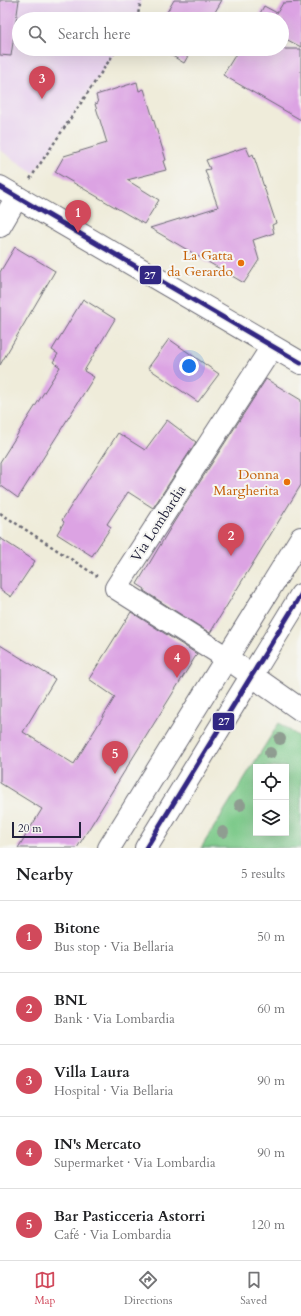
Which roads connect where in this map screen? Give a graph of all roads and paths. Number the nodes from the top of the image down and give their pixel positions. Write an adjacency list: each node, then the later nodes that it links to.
1 (141, 0): 2 (path)
2 (138, 12)
3 (112, 56): 4 (path)
4 (9, 192): 5 (street); 6 (street)
5 (0, 226)
6 (272, 347): 7 (street); 10 (street, Via Lombardia)
7 (301, 363)
8 (0, 513): 10 (path)
9 (301, 538): 12 (street)
10 (116, 588): 12 (street)
11 (301, 595): 13 (street)
12 (227, 658): 13 (street); 15 (street)
13 (252, 675): 14 (street); 16 (street)
14 (301, 710)
15 (109, 848)
16 (146, 848)

